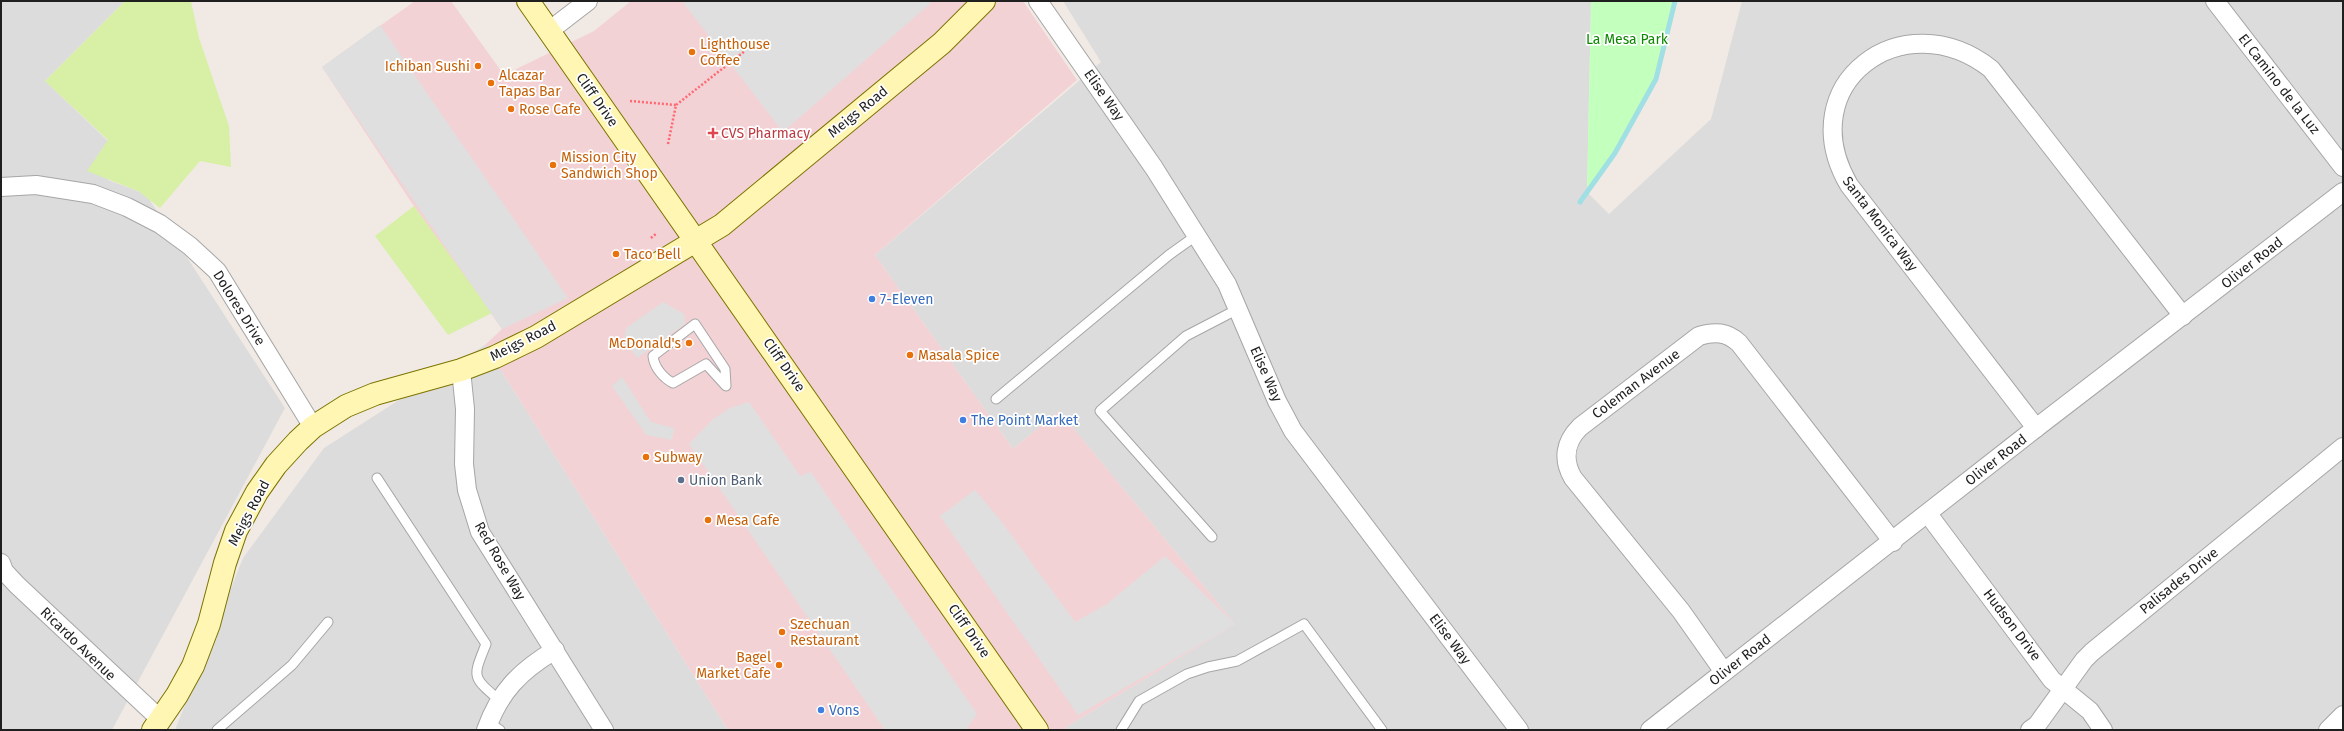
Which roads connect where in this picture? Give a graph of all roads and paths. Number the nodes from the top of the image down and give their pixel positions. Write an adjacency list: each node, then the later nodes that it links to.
1 (528, 1): 6 (main road, Cliff Drive)
2 (588, 1): 6 (street)
3 (984, 1): 17 (main road, Meigs Road)
4 (1038, 1): 15 (street, Elise Way)
5 (2215, 1): 11 (street, El Camino de la Luz)
6 (548, 31): 17 (main road, Cliff Drive)
7 (745, 51): 9 (path)
8 (630, 101): 9 (path)
9 (676, 105): 10 (path)
10 (668, 144)
11 (2343, 167)
12 (1, 187): 23 (street, Dolores Drive)
13 (2343, 192): 19 (street, Oliver Road)
14 (657, 233): 16 (path)
15 (1197, 236): 18 (street, Elise Way); 22 (lane)
16 (656, 240)
17 (694, 240): 20 (main road, Meigs Road); 41 (main road, Cliff Drive)
18 (1238, 309): 28 (lane); 44 (street, Elise Way)
19 (2183, 316): 24 (street, Oliver Road); 24 (street, Santa Monica Way)
20 (461, 370): 23 (main road, Meigs Road); 32 (street, Red Rose Way)
21 (726, 386): 21 (lane)
22 (996, 398)
23 (313, 427): 37 (main road, Meigs Road)
24 (2036, 428): 27 (street, Oliver Road)
25 (2343, 447): 34 (street, Palisades Drive)
26 (377, 478): 35 (lane)
27 (1928, 514): 29 (street, Oliver Road); 34 (street, Hudson Drive)
28 (1212, 537)
29 (1893, 542): 33 (street, Oliver Road); 33 (street, Coleman Avenue)
30 (2, 569): 37 (street, Ricardo Avenue)
31 (328, 622): 39 (lane)
32 (554, 650): 35 (street); 40 (street, Red Rose Way)
33 (1724, 672): 45 (street, Oliver Road)
34 (2064, 689): 46 (street, Palisades Drive); 47 (street, Hudson Drive)
35 (499, 700): 38 (street)
36 (2343, 715): 48 (street)
37 (157, 725)
38 (491, 727)
39 (217, 730)
40 (604, 730)
41 (1037, 730)
42 (1120, 730): 43 (lane)
43 (1382, 730)
44 (1519, 730)
45 (1650, 730)
46 (2030, 730)
47 (2103, 730)
48 (2328, 730)

